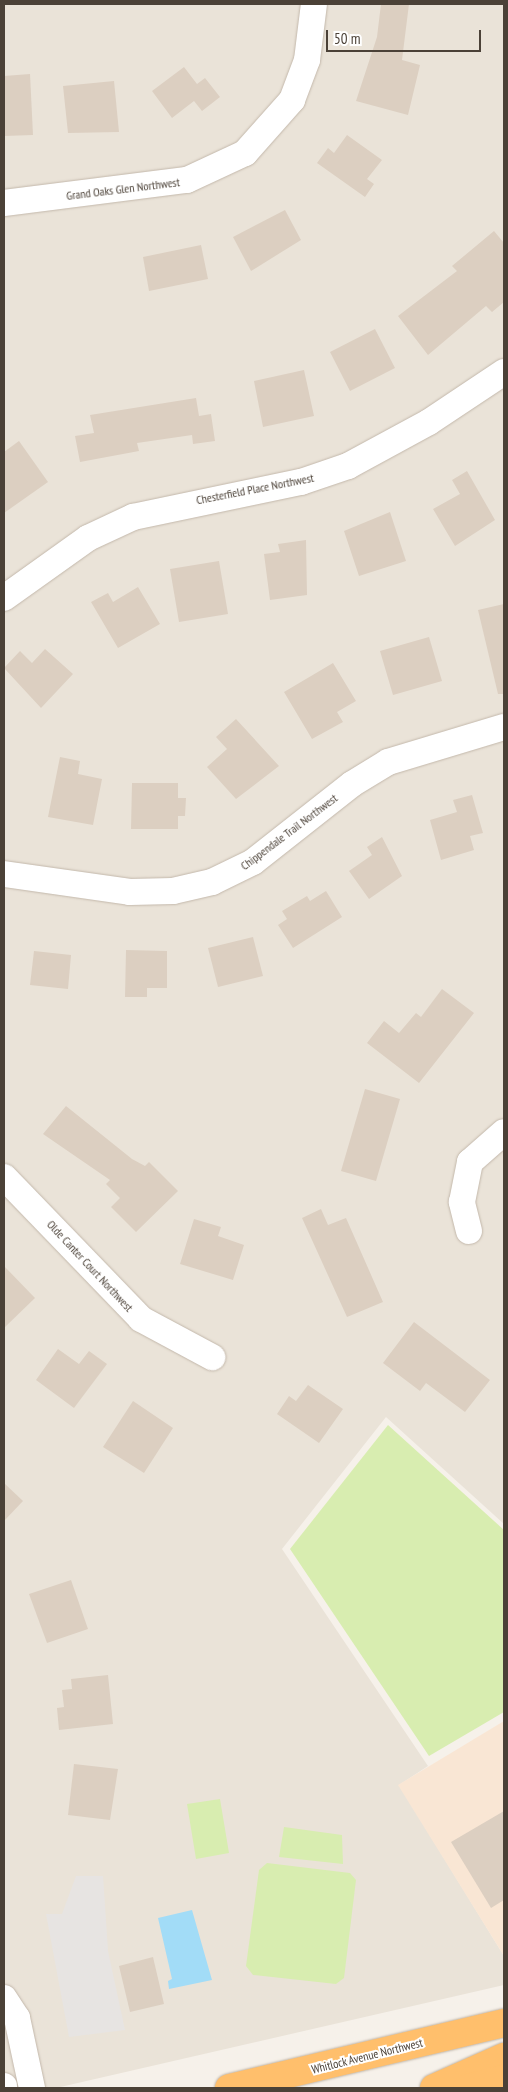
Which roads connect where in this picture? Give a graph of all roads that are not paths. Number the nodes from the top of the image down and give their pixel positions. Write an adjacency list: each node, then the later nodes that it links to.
1 (314, 4): 2 (street, Grand Oaks Glen Northwest)
2 (4, 203)
3 (504, 372): 4 (street, Chesterfield Place Northwest)
4 (4, 598)
5 (504, 727): 6 (street, Chippendale Trail Northwest)
6 (4, 874)
7 (504, 1132): 9 (street)
8 (4, 1177): 10 (street, Olde Canter Court Northwest)
9 (469, 1231)
10 (212, 1357)
11 (4, 1998): 15 (street)
12 (504, 2023): 16 (highway, Whitlock Avenue Northwest)
13 (504, 2057): 17 (highway)
14 (504, 2079): 18 (highway)
15 (32, 2088)
16 (229, 2088)
17 (434, 2088)
18 (467, 2088)

